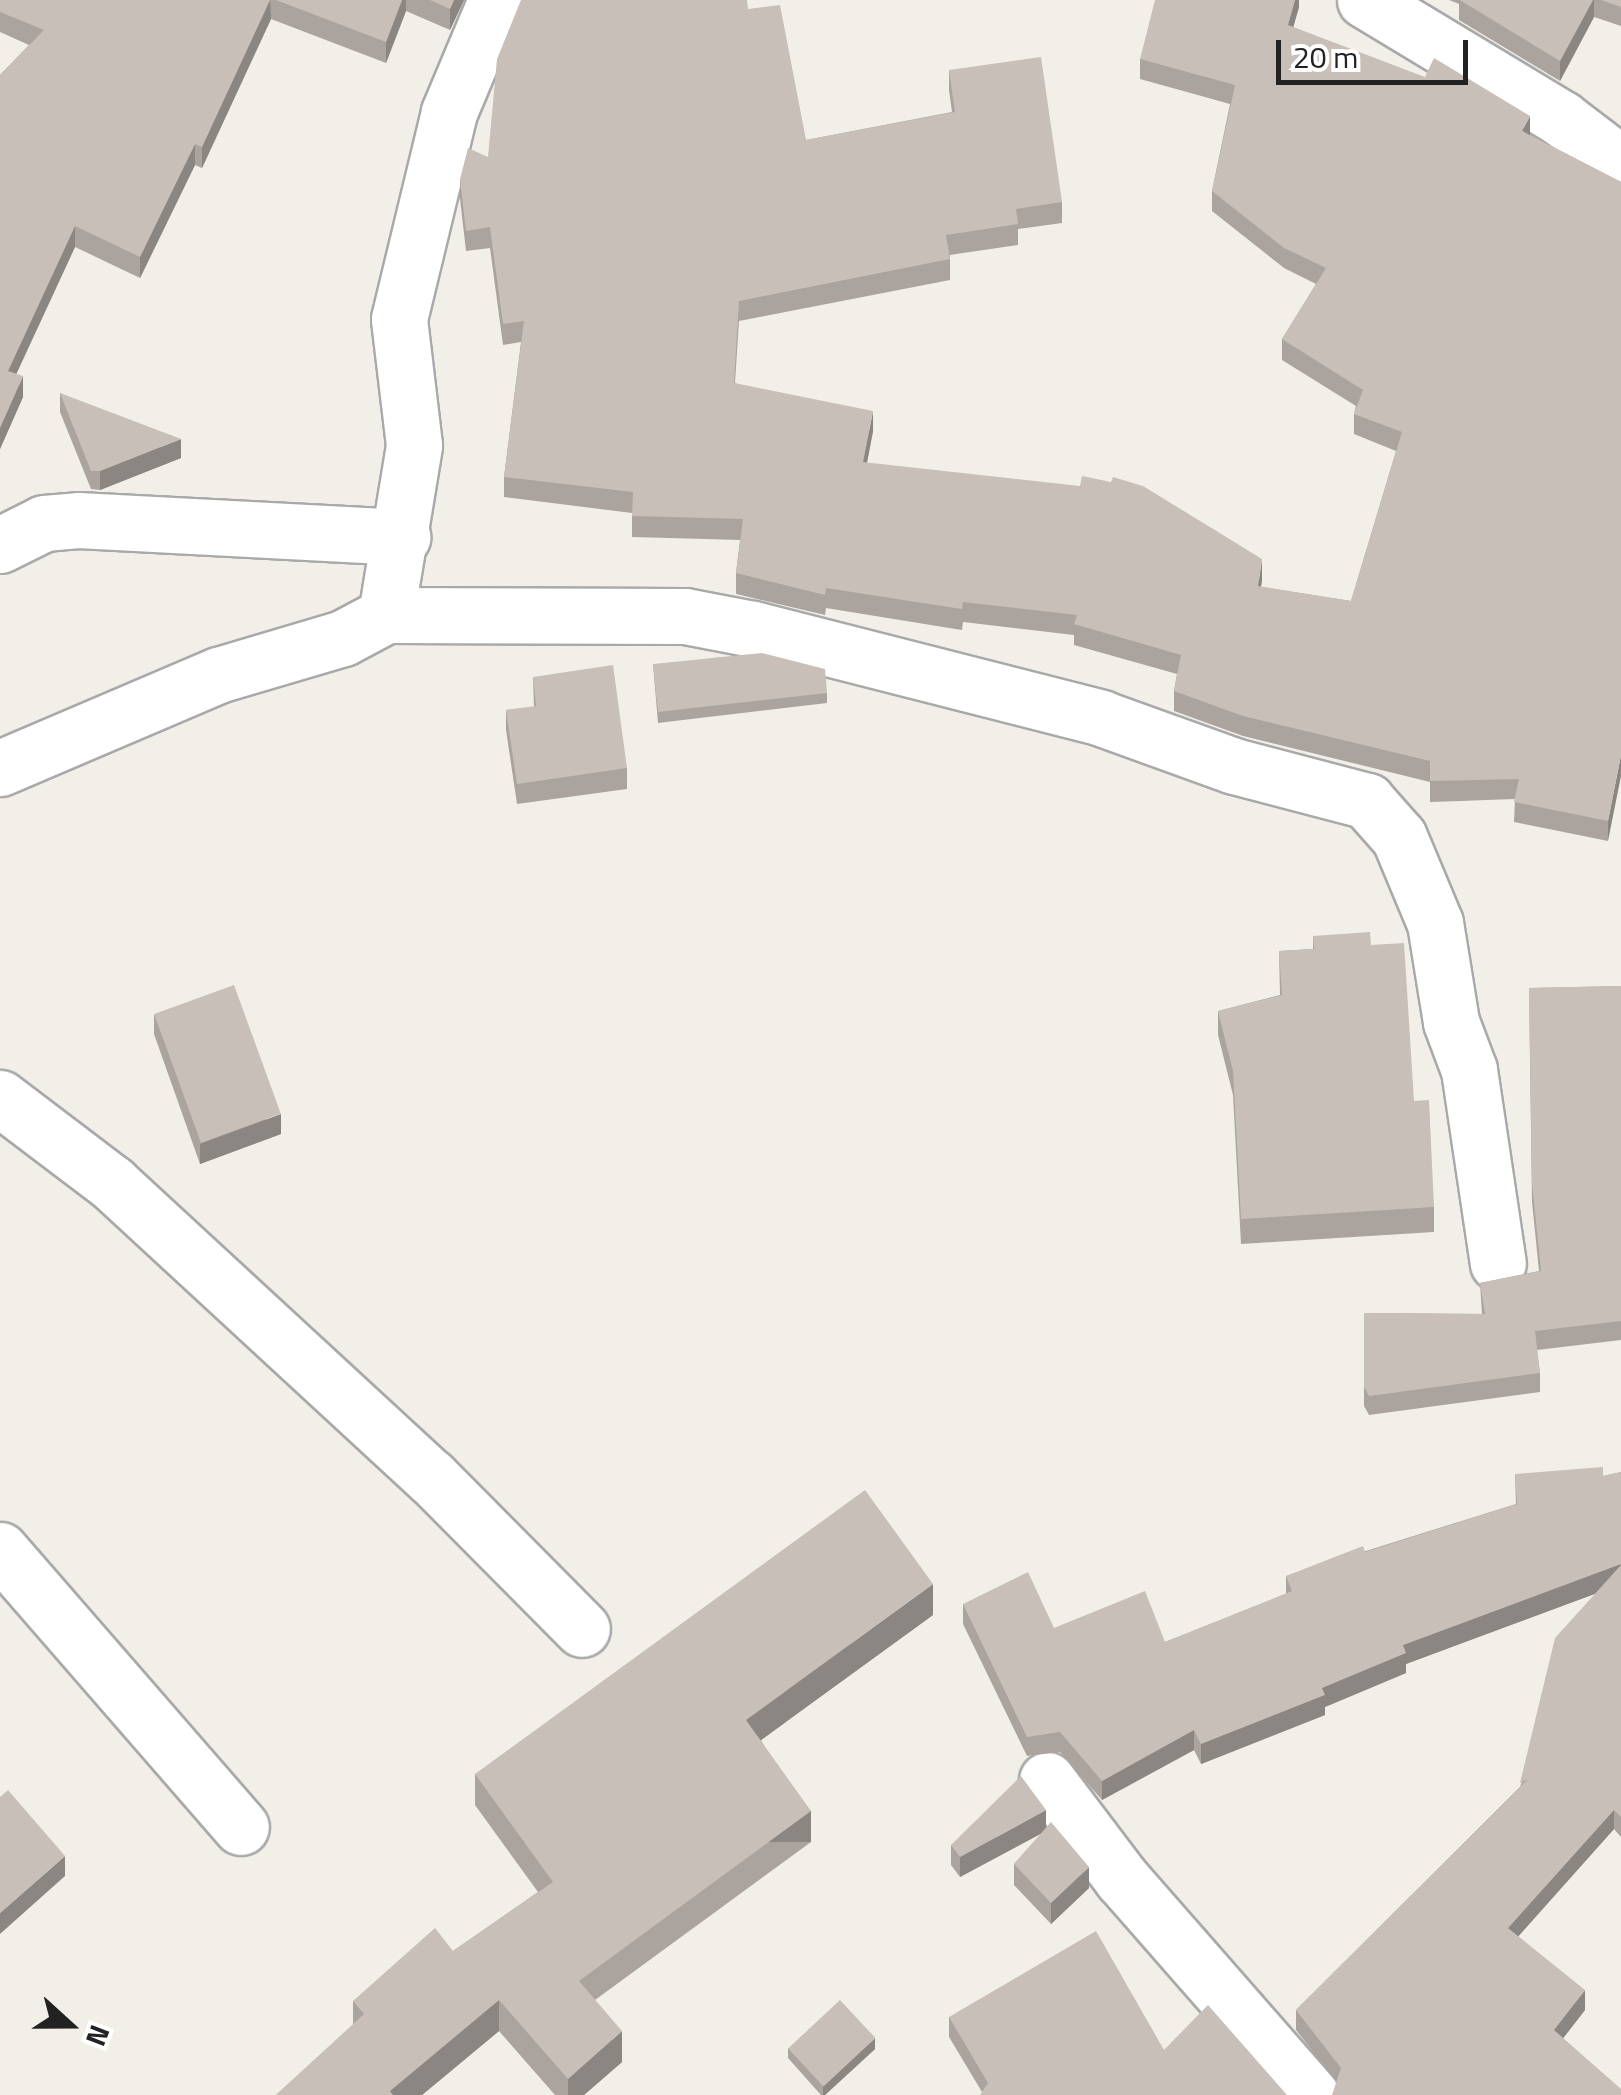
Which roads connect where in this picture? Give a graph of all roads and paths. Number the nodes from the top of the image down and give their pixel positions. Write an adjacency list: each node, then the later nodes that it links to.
1 (496, 0): 4 (street)
2 (1365, 0): 3 (street)
3 (1621, 164)
4 (402, 537): 5 (street); 6 (street)
5 (0, 545)
6 (386, 615): 7 (street); 9 (street)
7 (0, 768)
8 (0, 1098): 11 (street)
9 (1498, 1263)
10 (0, 1550): 13 (street)
11 (582, 1629)
12 (1046, 1780): 14 (street)
13 (241, 1827)
14 (1311, 2095)

